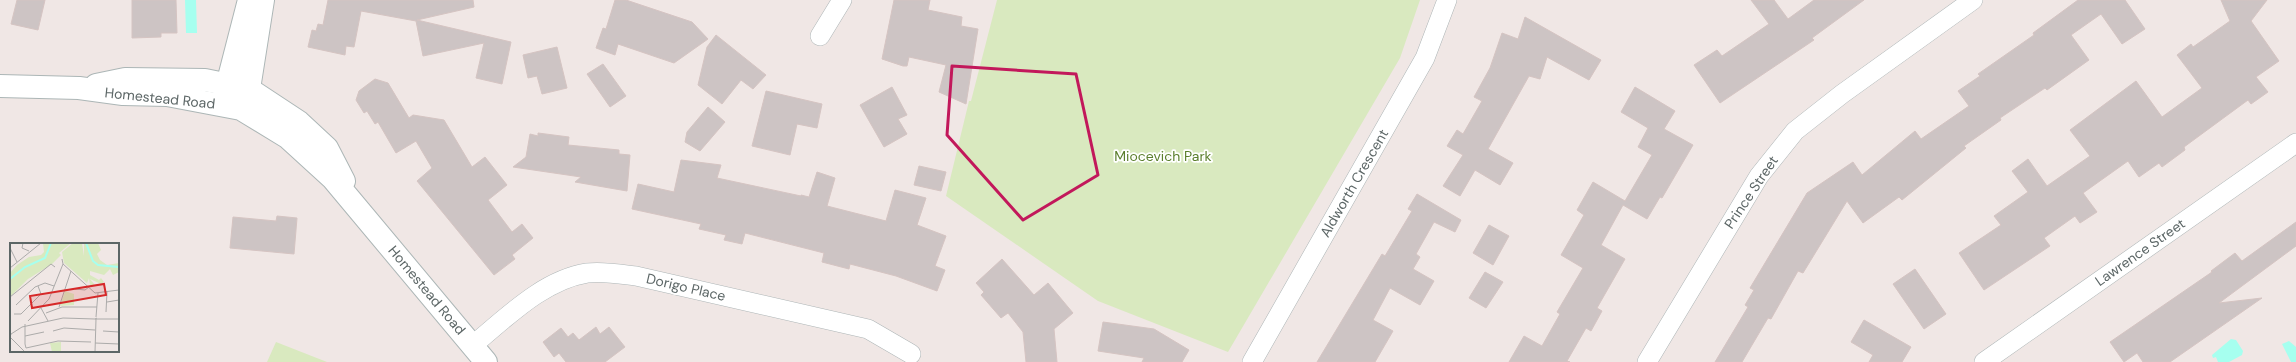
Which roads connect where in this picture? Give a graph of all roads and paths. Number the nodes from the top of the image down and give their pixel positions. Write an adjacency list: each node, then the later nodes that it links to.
1 (249, 0): 7 (street)
2 (263, 0): 10 (street)
3 (842, 0): 6 (street)
4 (1448, 0): 15 (street, Aldworth Crescent)
5 (1973, 0): 16 (street, Prince Street)
6 (820, 36)
7 (228, 84): 9 (street, Homestead Road); 10 (street)
8 (0, 86): 9 (street, Homestead Road)
9 (79, 88): 10 (street, Homestead Road)
10 (237, 101): 12 (street, Homestead Road)
11 (2296, 143): 17 (street, Lawrence Street)
12 (473, 345): 13 (street, Dorigo Place); 14 (street, Homestead Road)
13 (911, 354)
14 (486, 362)
15 (1252, 362)
16 (1647, 362)
17 (1984, 362)

